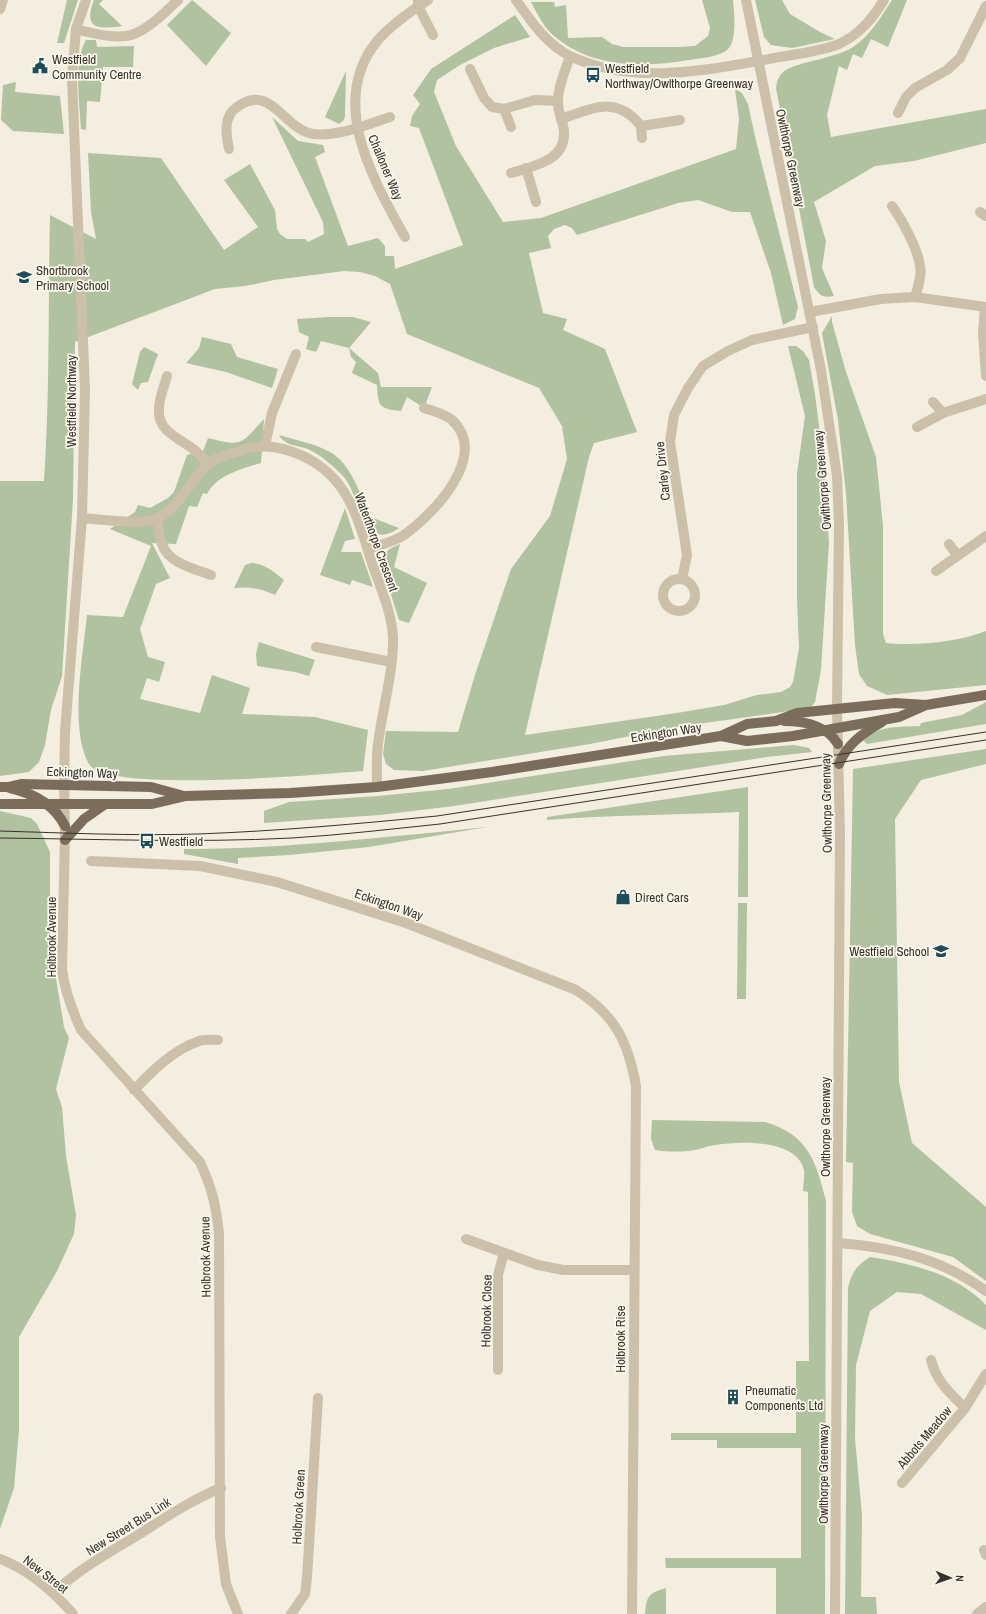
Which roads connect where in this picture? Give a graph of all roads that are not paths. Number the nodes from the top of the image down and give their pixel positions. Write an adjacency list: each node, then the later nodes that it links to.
1 (3, 0): 10 (street)
2 (86, 0): 11 (street, Westfield Northway)
3 (178, 0): 11 (street)
4 (428, 0): 8 (street, Challoner Way)
5 (516, 0): 13 (street)
6 (746, 0): 14 (street, Owlthorpe Greenway)
7 (884, 0): 14 (street)
8 (418, 3): 12 (street); 24 (street, Challoner Way)
9 (986, 6): 18 (street)
10 (0, 9)
11 (76, 29): 46 (street, Westfield Northway)
12 (434, 35)
13 (570, 56): 14 (street); 16 (street)
14 (758, 61): 34 (street, Owlthorpe Greenway)
15 (470, 69): 17 (street)
16 (558, 100): 17 (street); 20 (street)
17 (504, 109): 23 (street)
18 (898, 113)
19 (390, 117): 24 (street, Challoner Way)
20 (561, 119): 22 (street); 27 (street)
21 (680, 120): 22 (street)
22 (640, 126): 25 (street)
23 (511, 127)
24 (356, 128): 26 (street); 31 (street, Challoner Way)
25 (642, 138)
26 (229, 149)
27 (526, 168): 28 (street); 29 (street)
28 (511, 173)
29 (536, 202)
30 (892, 206): 32 (street)
31 (405, 237)
32 (915, 297): 33 (street); 34 (street)
33 (986, 307): 38 (street)
34 (810, 312): 35 (street, Owlthorpe Greenway)
35 (813, 327): 54 (street, Carley Drive); 59 (street, Owlthorpe Greenway)
36 (296, 354): 44 (street)
37 (167, 376): 45 (street)
38 (986, 376)
39 (986, 399): 42 (street)
40 (933, 402): 42 (street)
41 (424, 408): 50 (street)
42 (943, 413): 43 (street)
43 (917, 427)
44 (265, 446): 45 (street, Waterthorpe Crescent); 50 (street, Waterthorpe Crescent)
45 (208, 464): 47 (street, Waterthorpe Crescent)
46 (82, 518): 47 (street); 67 (street, Westfield Northway)
47 (157, 519): 53 (street)
48 (986, 536): 51 (street)
49 (949, 544): 51 (street)
50 (368, 549): 56 (street, Waterthorpe Crescent)
51 (957, 555): 52 (street)
52 (936, 571)
53 (211, 575)
54 (682, 579)
55 (316, 647): 56 (street)
56 (391, 662): 69 (street, Waterthorpe Crescent)
57 (986, 695): 58 (main road, Eckington Way)
58 (926, 705): 59 (main road, Eckington Way); 60 (main road, Eckington Way)
59 (837, 708): 61 (main road, Eckington Way); 62 (street, Owlthorpe Greenway)
60 (887, 719): 62 (main road, Eckington Way); 66 (main road)
61 (776, 721): 63 (main road); 64 (main road, Eckington Way)
62 (838, 728): 63 (main road, Eckington Way); 65 (street, Owlthorpe Greenway)
63 (826, 730): 64 (main road, Eckington Way); 65 (main road)
64 (720, 736): 69 (main road, Eckington Way)
65 (838, 744): 66 (street, Owlthorpe Greenway)
66 (839, 764): 82 (street, Owlthorpe Greenway)
67 (64, 784): 68 (main road, Eckington Way); 70 (main road, Eckington Way); 73 (street, Westfield Northway)
68 (4, 787): 72 (main road)
69 (377, 787): 70 (main road, Eckington Way)
70 (186, 796): 74 (main road, Eckington Way)
71 (0, 804): 72 (main road, Eckington Way)
72 (47, 804): 73 (main road, Eckington Way); 75 (main road)
73 (64, 804): 74 (main road, Eckington Way); 75 (street, Holbrook Avenue)
74 (104, 805): 76 (main road)
75 (65, 826): 76 (street, Holbrook Avenue)
76 (65, 840): 80 (street, Holbrook Avenue)
77 (91, 861): 79 (street, Eckington Way)
78 (218, 1040): 80 (street)
79 (632, 1065): 84 (street, Holbrook Rise)
80 (134, 1090): 92 (street, Holbrook Avenue)
81 (466, 1239): 83 (street)
82 (838, 1243): 85 (street); 100 (street, Owlthorpe Greenway)
83 (504, 1254): 84 (street); 87 (street, Holbrook Close)
84 (634, 1270): 99 (street, Holbrook Rise)
85 (986, 1291)
86 (931, 1360): 90 (street, Abbots Meadow)
87 (498, 1370)
88 (986, 1374): 90 (street, Abbots Meadow)
89 (318, 1398): 98 (street, Holbrook Green)
90 (965, 1408): 91 (street, Abbots Meadow)
91 (902, 1483)
92 (221, 1488): 94 (street, New Street Bus Link); 97 (street, Holbrook Avenue)
93 (0, 1559): 94 (street, New Street)
94 (54, 1593): 96 (street, New Street)
95 (986, 1607): 101 (street)
96 (73, 1614)
97 (238, 1614)
98 (291, 1614)
99 (632, 1614)
100 (835, 1614)
101 (977, 1614)

